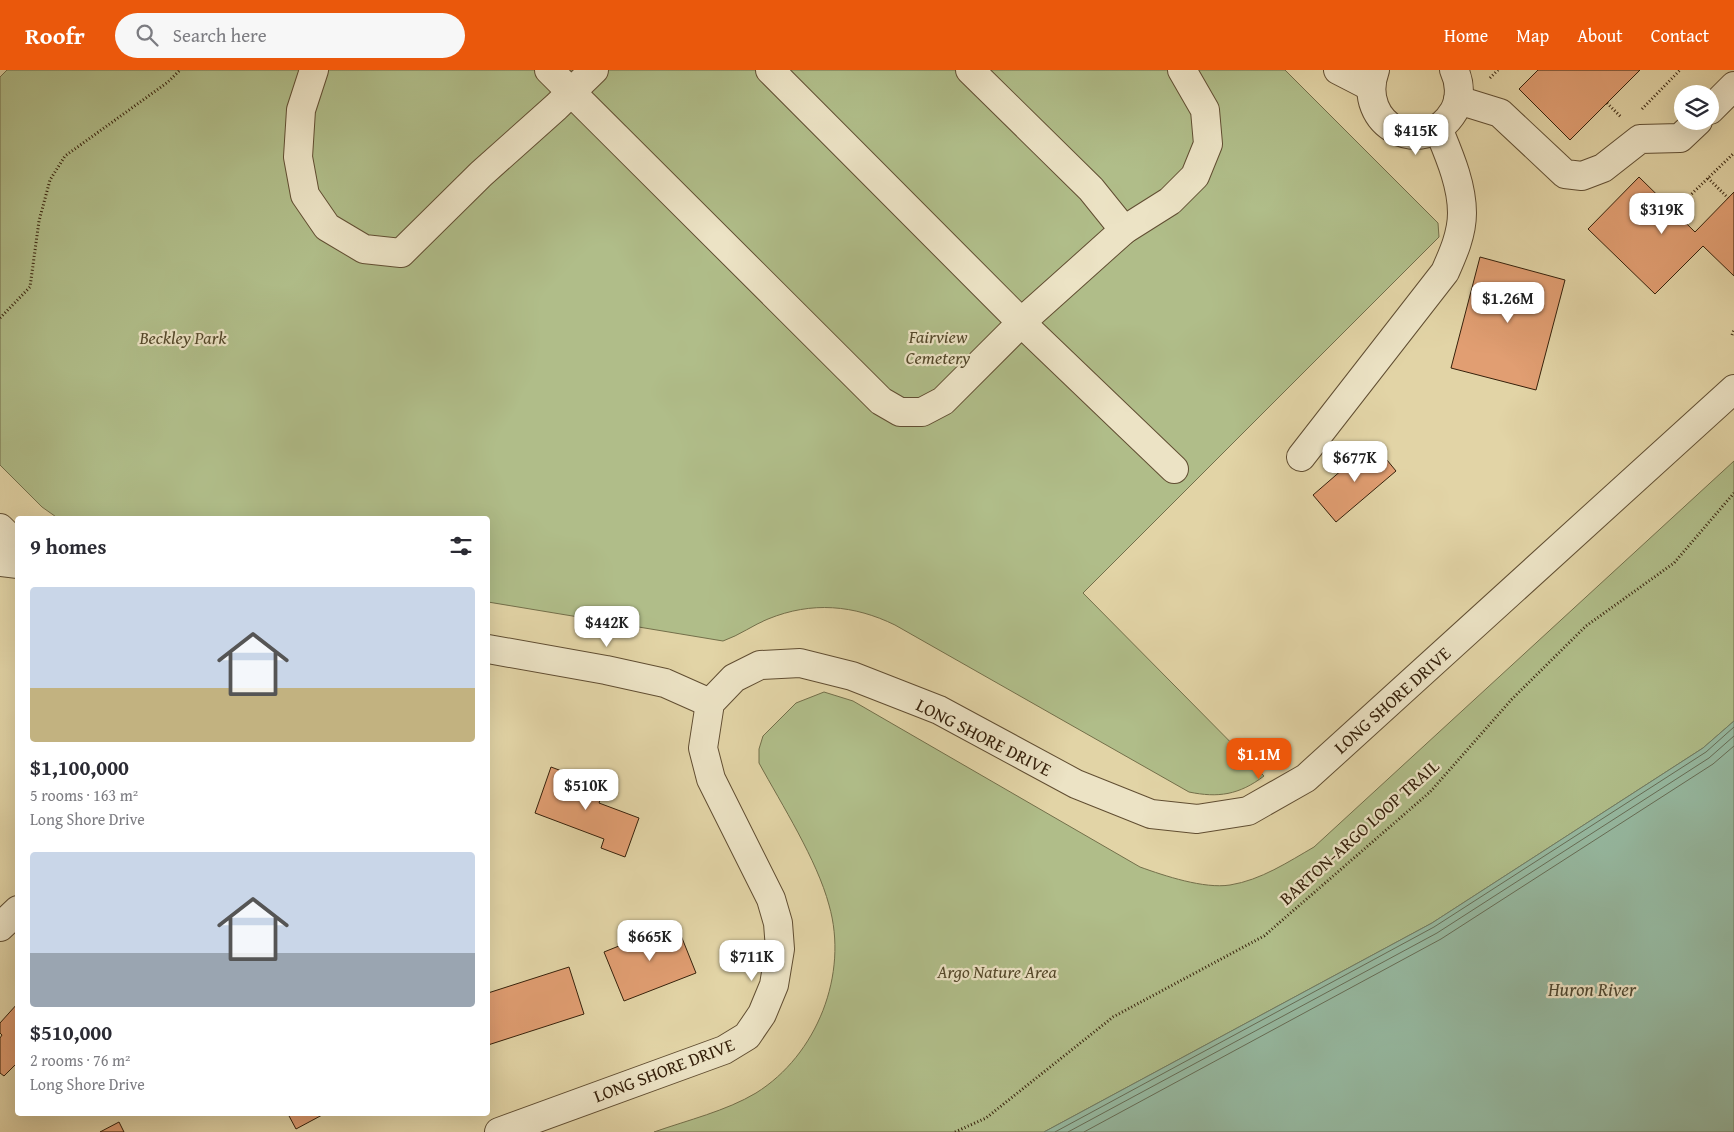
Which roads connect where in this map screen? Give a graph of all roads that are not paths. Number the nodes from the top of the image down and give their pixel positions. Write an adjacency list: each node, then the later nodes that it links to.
1 (314, 70): 11 (street)
2 (549, 70): 11 (street)
3 (594, 70): 11 (street)
4 (770, 70): 17 (street)
5 (970, 70): 16 (street)
6 (1182, 70): 16 (street)
7 (1338, 70): 9 (street)
8 (1454, 70): 12 (street)
9 (1373, 78): 14 (street)
10 (1734, 86): 13 (street)
11 (571, 92): 17 (street)
12 (1458, 100): 14 (street); 15 (street)
13 (1719, 101)
14 (1438, 128): 19 (street)
15 (1688, 130)
16 (1124, 230): 17 (street)
17 (1022, 322): 20 (street)
18 (1734, 389): 26 (street, LONG SHORE DRIVE)
19 (1301, 457)
20 (1174, 469)
21 (0, 528): 22 (street)
22 (15, 543)
23 (0, 562): 24 (street)
24 (15, 564)
25 (490, 649): 26 (street)
26 (710, 703): 29 (street, LONG SHORE DRIVE)
27 (15, 913): 28 (street)
28 (0, 927)
29 (499, 1132)

